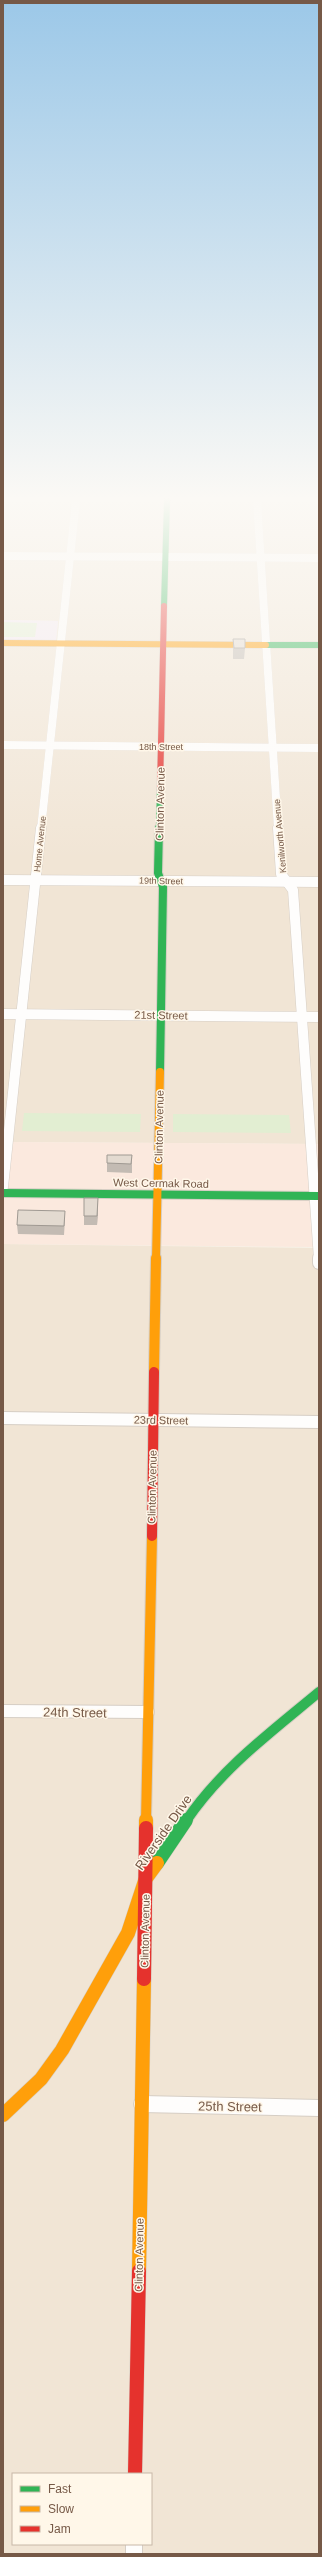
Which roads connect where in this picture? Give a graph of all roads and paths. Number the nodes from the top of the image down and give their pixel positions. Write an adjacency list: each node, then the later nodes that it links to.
1 (63, 620): 5 (street, Home Avenue)
2 (165, 620): 6 (street, Clinton Avenue)
3 (265, 620): 7 (street, Kenilworth Avenue)
4 (3, 643): 5 (street)
5 (61, 643): 6 (street); 10 (street, Home Avenue)
6 (164, 644): 7 (street); 11 (street, Clinton Avenue)
7 (266, 645): 8 (street); 12 (street, Kenilworth Avenue)
8 (319, 645)
9 (3, 746): 10 (street, 18th Street)
10 (50, 746): 11 (street, 18th Street); 15 (street, Home Avenue)
11 (161, 747): 12 (street, 18th Street); 16 (street, Clinton Avenue)
12 (273, 748): 13 (street, 18th Street); 17 (street, Kenilworth Avenue)
13 (319, 748)
14 (3, 880): 15 (street, 19th Street)
15 (36, 880): 16 (street, 19th Street); 20 (street, Home Avenue)
16 (161, 881): 17 (street, 19th Street); 21 (street, Clinton Avenue)
17 (287, 882): 18 (street, 19th Street); 22 (street, Kenilworth Avenue)
18 (319, 882)
19 (3, 1014): 20 (street, 21st Street)
20 (22, 1014): 21 (street, 21st Street); 24 (street, Home Avenue)
21 (161, 1015): 22 (street, 21st Street); 26 (street, Clinton Avenue)
22 (302, 1017): 23 (street, 21st Street); 27 (street, Kenilworth Avenue)
23 (319, 1017)
24 (3, 1188)
25 (3, 1193): 26 (street, West Cermak Road)
26 (157, 1195): 27 (street, West Cermak Road); 30 (street, Clinton Avenue)
27 (317, 1196): 28 (street, Kenilworth Avenue)
28 (319, 1263)
29 (3, 1418): 30 (street, 23rd Street)
30 (153, 1420): 31 (street, 23rd Street); 34 (street, Clinton Avenue)
31 (319, 1422)
32 (319, 1692): 35 (street, Riverside Drive)
33 (3, 1711): 34 (street, 24th Street)
34 (148, 1712): 35 (street, Clinton Avenue)
35 (146, 1878): 36 (street, Clinton Avenue); 38 (street, Riverside Drive)
36 (142, 2104): 37 (street, 25th Street); 39 (street, Clinton Avenue)
37 (319, 2108)
38 (3, 2115)
39 (135, 2473)

